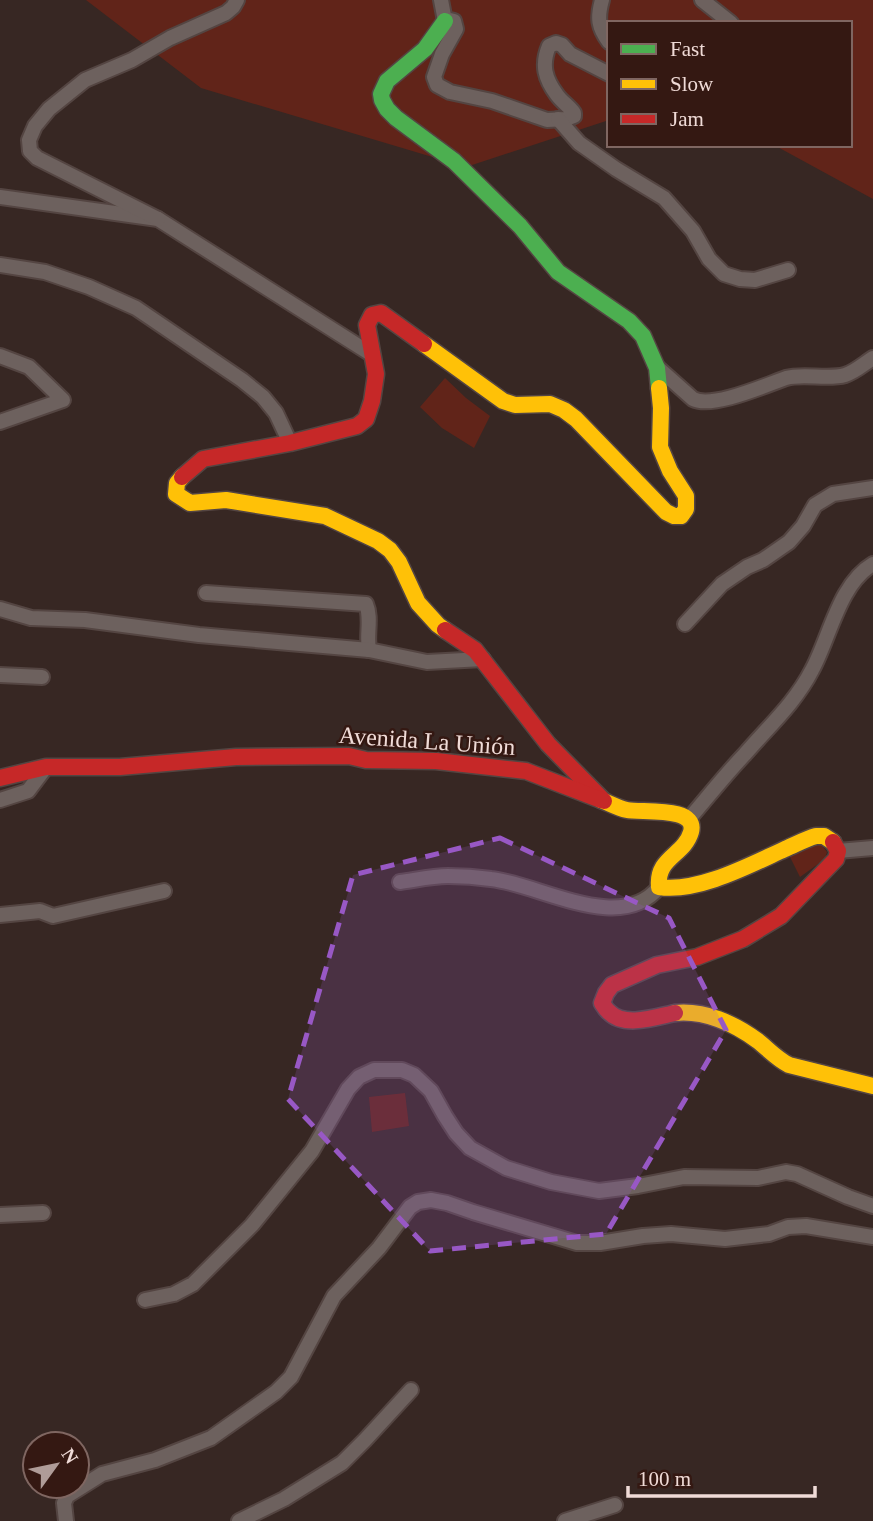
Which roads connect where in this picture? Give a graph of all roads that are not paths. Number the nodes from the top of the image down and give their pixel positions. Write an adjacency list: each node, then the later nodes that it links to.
1 (236, 0): 10 (street)
2 (602, 0): 6 (street)
3 (702, 0): 5 (street)
4 (441, 7): 8 (street); 16 (street)
5 (728, 21)
6 (607, 40)
7 (607, 73): 8 (street)
8 (558, 119): 12 (street)
9 (0, 197): 10 (street)
10 (158, 219): 13 (street)
11 (0, 265): 18 (street)
12 (788, 270)
13 (371, 354): 16 (street); 18 (street)
14 (0, 356): 17 (street)
15 (873, 358): 16 (street)
16 (657, 367)
17 (0, 422)
18 (290, 443): 25 (street)
19 (873, 488): 23 (street)
20 (873, 564): 32 (street)
21 (206, 593): 24 (street)
22 (0, 609): 24 (street)
23 (685, 624)
24 (369, 650): 25 (street)
25 (483, 659): 31 (street)
26 (0, 675): 27 (street)
27 (42, 677)
28 (46, 767): 29 (street, Avenida La Unión); 30 (street); 31 (street, Avenida La Unión)
29 (0, 778)
30 (0, 800)
31 (604, 801): 32 (street, Avenida La Unión)
32 (689, 820): 36 (street)
33 (873, 848): 34 (street)
34 (838, 851): 36 (street); 39 (street)
35 (400, 882): 36 (street)
36 (659, 887)
37 (164, 891): 38 (street)
38 (0, 915)
39 (873, 1086)
40 (873, 1206): 44 (street)
41 (43, 1213): 42 (street)
42 (0, 1214)
43 (873, 1237): 47 (street)
44 (145, 1300)
45 (411, 1390): 48 (street)
46 (615, 1505): 49 (street)
47 (66, 1521)
48 (239, 1521)
49 (565, 1521)

